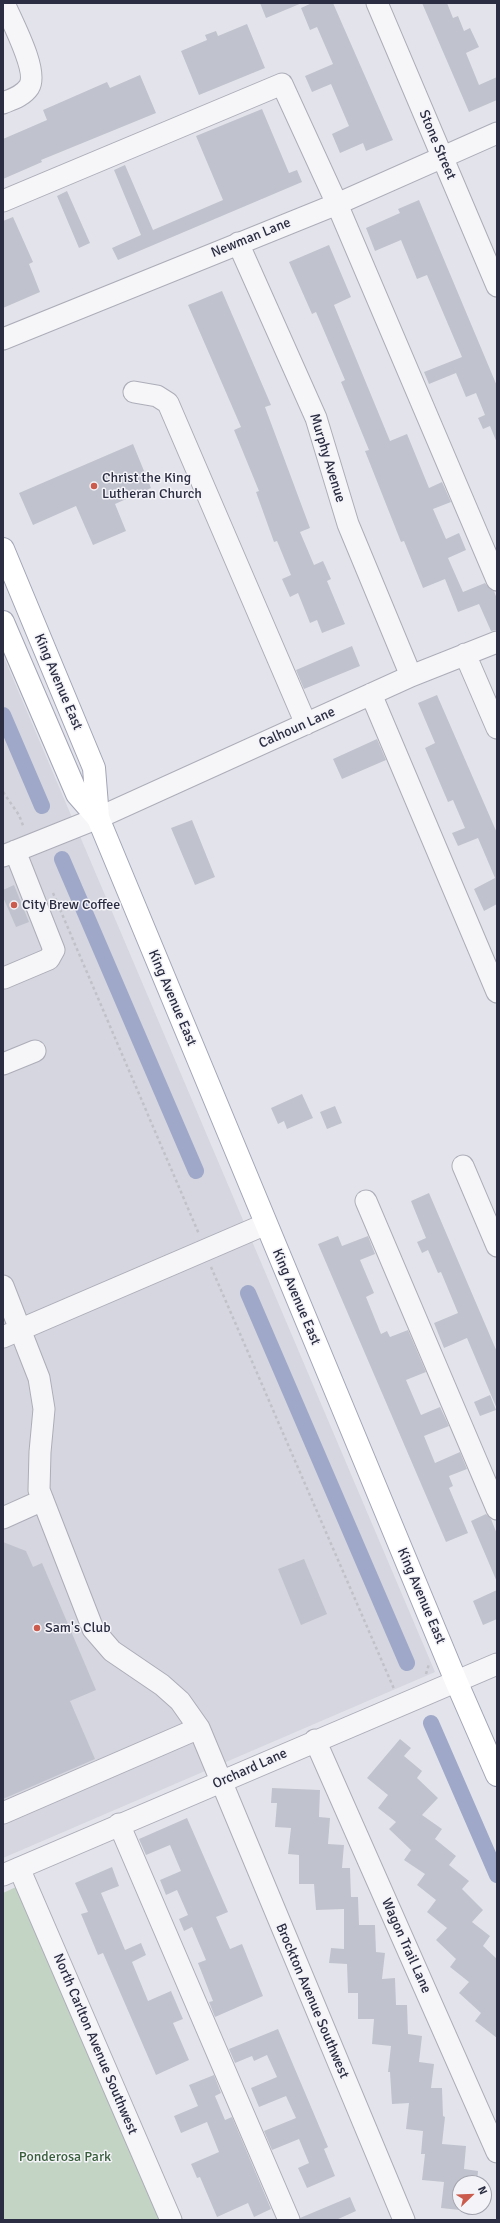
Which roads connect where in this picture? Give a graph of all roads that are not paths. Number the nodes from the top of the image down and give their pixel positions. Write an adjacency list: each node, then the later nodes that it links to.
1 (4, 3): 3 (street)
2 (377, 3): 5 (street, Stone Street)
3 (3, 103)
4 (497, 133): 5 (street, Newman Lane)
5 (442, 156): 7 (street, Newman Lane); 9 (street, Stone Street)
6 (3, 201): 7 (street)
7 (337, 204): 8 (street, Newman Lane); 13 (street)
8 (238, 243): 10 (street, Newman Lane); 17 (street, Murphy Avenue)
9 (497, 286)
10 (3, 339)
11 (134, 392): 19 (street)
12 (3, 549): 21 (main road, King Avenue East)
13 (497, 580)
14 (3, 622): 21 (main road, King Avenue East)
15 (497, 642): 16 (street, Calhoun Lane)
16 (465, 654): 17 (street, Calhoun Lane); 20 (street)
17 (412, 676): 18 (street, Calhoun Lane)
18 (371, 694): 19 (street, Calhoun Lane); 24 (street)
19 (306, 724): 21 (street, Calhoun Lane)
20 (497, 728)
21 (98, 818): 22 (street, Calhoun Lane); 29 (main road, King Avenue East)
22 (9, 853): 23 (street)
23 (4, 978)
24 (497, 992)
25 (35, 1050): 26 (street)
26 (3, 1064)
27 (463, 1166): 30 (street)
28 (366, 1201): 34 (street)
29 (266, 1224): 32 (street); 37 (main road, King Avenue East)
30 (497, 1246)
31 (3, 1286): 32 (street, Brockton Avenue Southwest)
32 (12, 1333): 33 (street, Brockton Avenue Southwest)
33 (43, 1500): 35 (street); 38 (street, Brockton Avenue Southwest)
34 (497, 1509)
35 (3, 1518)
36 (497, 1664): 37 (street, Orchard Lane)
37 (456, 1681): 39 (street, Orchard Lane); 40 (main road, King Avenue East)
38 (199, 1728): 41 (street, Brockton Avenue Southwest); 42 (street)
39 (315, 1740): 41 (street, Orchard Lane); 45 (street, Wagon Trail Lane)
40 (497, 1775)
41 (220, 1782): 43 (street, Orchard Lane); 48 (street, Brockton Avenue Southwest)
42 (3, 1813)
43 (119, 1824): 44 (street, Orchard Lane); 47 (street)
44 (11, 1871): 46 (street, North Carlton Avenue Southwest)
45 (497, 2152)
46 (171, 2220)
47 (289, 2220)
48 (404, 2220)

